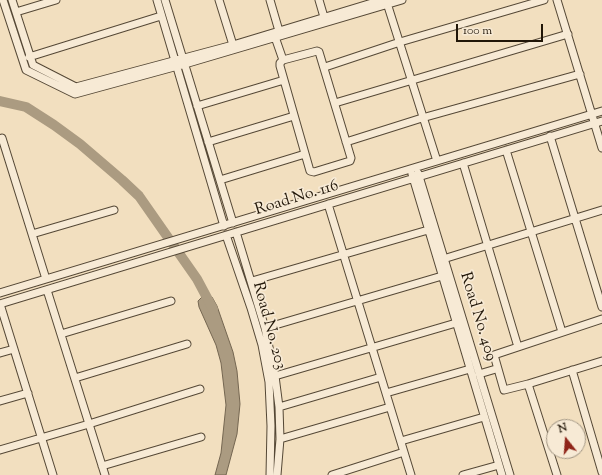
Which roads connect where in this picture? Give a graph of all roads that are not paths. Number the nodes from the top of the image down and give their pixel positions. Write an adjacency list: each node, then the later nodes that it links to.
1 (3, 0): 14 (street)
2 (12, 0): 13 (street)
3 (56, 0): 13 (street)
4 (157, 0): 16 (street)
5 (165, 0): 25 (street)
6 (219, 0): 22 (street)
7 (270, 0): 18 (street)
8 (319, 0): 17 (street)
9 (402, 0): 12 (street)
10 (544, 0): 21 (street)
11 (557, 0): 19 (street)
12 (385, 1): 17 (street); 20 (street); 21 (street)
13 (16, 12): 23 (street)
14 (7, 13): 15 (street); 26 (street)
15 (0, 16)
16 (161, 16): 23 (street); 26 (street)
17 (324, 17): 18 (street)
18 (279, 31): 22 (street)
19 (568, 34): 28 (street); 30 (street)
20 (275, 37): 24 (street); 25 (street)
21 (400, 42): 27 (street); 30 (street)
22 (233, 45): 25 (street)
23 (29, 57): 26 (street)
24 (282, 60): 27 (street); 29 (street)
25 (184, 61): 26 (street); 32 (street)
26 (175, 63): 54 (street)
27 (325, 67): 31 (street)
28 (580, 74): 33 (street); 35 (street)
29 (284, 80): 32 (street); 34 (street)
30 (411, 81): 31 (street); 35 (street)
31 (336, 104): 40 (street)
32 (197, 106): 39 (street)
33 (597, 112): 36 (street); 44 (street, Road No. 116)
34 (294, 116): 39 (street); 43 (street)
35 (422, 118): 40 (street); 44 (street)
36 (600, 122): 37 (street, Road No. 116); 41 (street)
37 (550, 136): 42 (street, Road No. 116); 52 (street)
38 (2, 138): 58 (street)
39 (208, 142): 48 (street)
40 (346, 142): 43 (street)
41 (602, 148)
42 (506, 150): 45 (street, Road No. 116); 56 (street)
43 (305, 154): 48 (street)
44 (436, 161): 46 (street, Road No. 116)
45 (463, 163): 47 (street, Road No. 116); 60 (street)
46 (413, 168): 47 (street, Road No. 409); 53 (street, Road No. 116)
47 (416, 177): 49 (street, Road No. 116); 55 (street, Road No. 409); 62 (street, Road No. 409)
48 (220, 180): 53 (street)
49 (328, 204): 57 (street, Road No. 116); 61 (street)
50 (114, 210): 58 (street)
51 (602, 210): 52 (street)
52 (576, 218): 56 (street); 71 (street)
53 (233, 223): 54 (street, Road No. 116)
54 (224, 226): 64 (street, Road No. 116)
55 (428, 230): 61 (street); 62 (street, Road No. 409)
56 (531, 231): 60 (street); 75 (street)
57 (236, 232): 59 (street, Road No. 116); 65 (street)
58 (32, 234): 64 (street)
59 (226, 234): 66 (street, Road No. 116); 110 (street, Road No. 203)
60 (487, 245): 62 (street); 78 (street)
61 (343, 253): 65 (street); 69 (street)
62 (441, 259): 63 (street, Road No. 409); 86 (street, Road No. 409)
63 (442, 276): 69 (street); 73 (street, Road No. 409)
64 (46, 279): 67 (street, Road No. 116)
65 (252, 281): 74 (street)
66 (47, 290): 70 (street, Road No. 116); 76 (street)
67 (0, 293)
68 (171, 301): 76 (street)
69 (358, 301): 74 (street); 79 (street)
70 (0, 304): 80 (street)
71 (602, 307)
72 (602, 319): 75 (street)
73 (456, 322): 79 (street); 83 (street, Road No. 409)
74 (265, 328): 87 (street)
75 (562, 332): 78 (street)
76 (61, 334): 89 (street)
77 (187, 344): 89 (street)
78 (518, 347): 84 (street)
79 (371, 348): 87 (street); 88 (street)
80 (14, 349): 81 (street); 93 (street)
81 (0, 353)
82 (602, 360): 85 (street)
83 (470, 368): 92 (street); 97 (street, Road No. 409)
84 (496, 369): 86 (street); 90 (street)
85 (572, 370): 90 (street); 107 (street)
86 (479, 374): 116 (street, Road No. 409)
87 (275, 376): 95 (street)
88 (381, 377): 92 (street); 95 (street)
89 (75, 378): 98 (street)
90 (528, 384): 117 (street)
91 (200, 389): 98 (street)
92 (386, 392): 96 (street)
93 (28, 393): 94 (street); 100 (street)
94 (0, 401)
95 (279, 407): 101 (street)
96 (390, 407): 101 (street); 102 (street)
97 (484, 417): 102 (street); 105 (street, Road No. 409)
98 (89, 424): 100 (street); 106 (street)
99 (201, 437): 106 (street)
100 (41, 438): 103 (street); 108 (street)
101 (280, 439): 111 (street)
102 (401, 441): 104 (street)
103 (0, 450)
104 (404, 452): 112 (street); 113 (street)
105 (498, 464): 114 (street); 115 (street, Road No. 409)
106 (102, 466): 109 (street)
107 (602, 472): 118 (street)
108 (53, 475)
109 (105, 475)
110 (270, 475)
111 (277, 475)
112 (332, 475)
113 (411, 475)
114 (463, 475)
115 (502, 475)
116 (510, 475)
117 (557, 475)
118 (595, 475)

